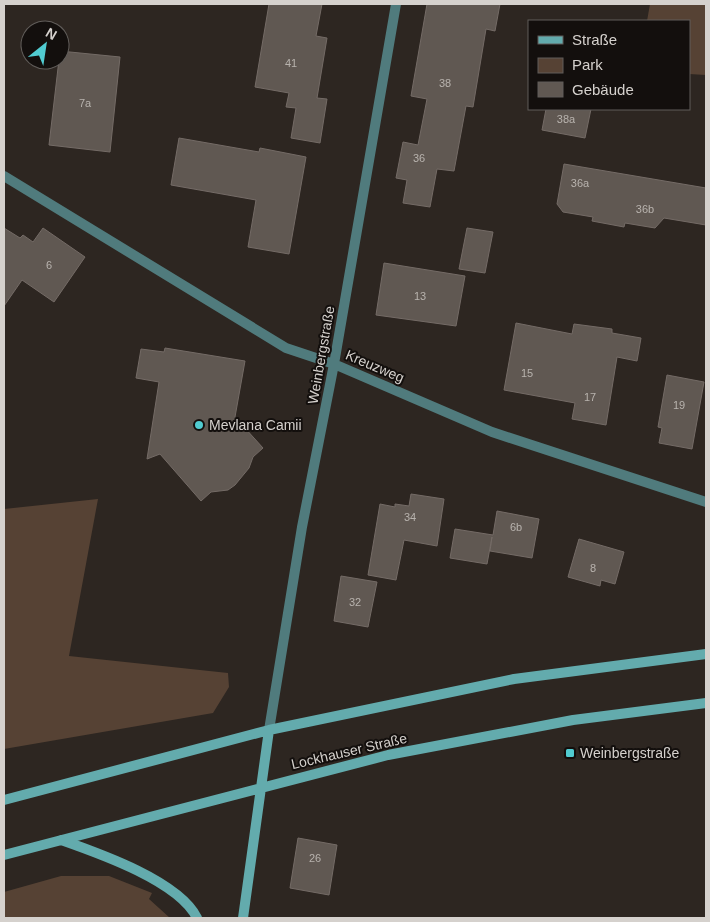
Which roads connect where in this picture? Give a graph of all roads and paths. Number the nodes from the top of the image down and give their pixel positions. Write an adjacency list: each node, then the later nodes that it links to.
1 (396, 4): 3 (street, Weinbergstraße)
2 (4, 176): 3 (street, Kreuzweg)
3 (334, 364): 4 (street, Kreuzweg); 7 (street, Weinbergstraße)
4 (706, 502)
5 (706, 654): 7 (main road)
6 (706, 703): 8 (main road, Lockhauser Straße)
7 (269, 730): 8 (main road, Weinbergstraße); 9 (main road)
8 (262, 786): 10 (main road, Lockhauser Straße); 13 (main road, Weinbergstraße)
9 (4, 800)
10 (61, 840): 11 (main road, Lockhauser Straße); 12 (main road)
11 (4, 855)
12 (197, 918)
13 (243, 918)

